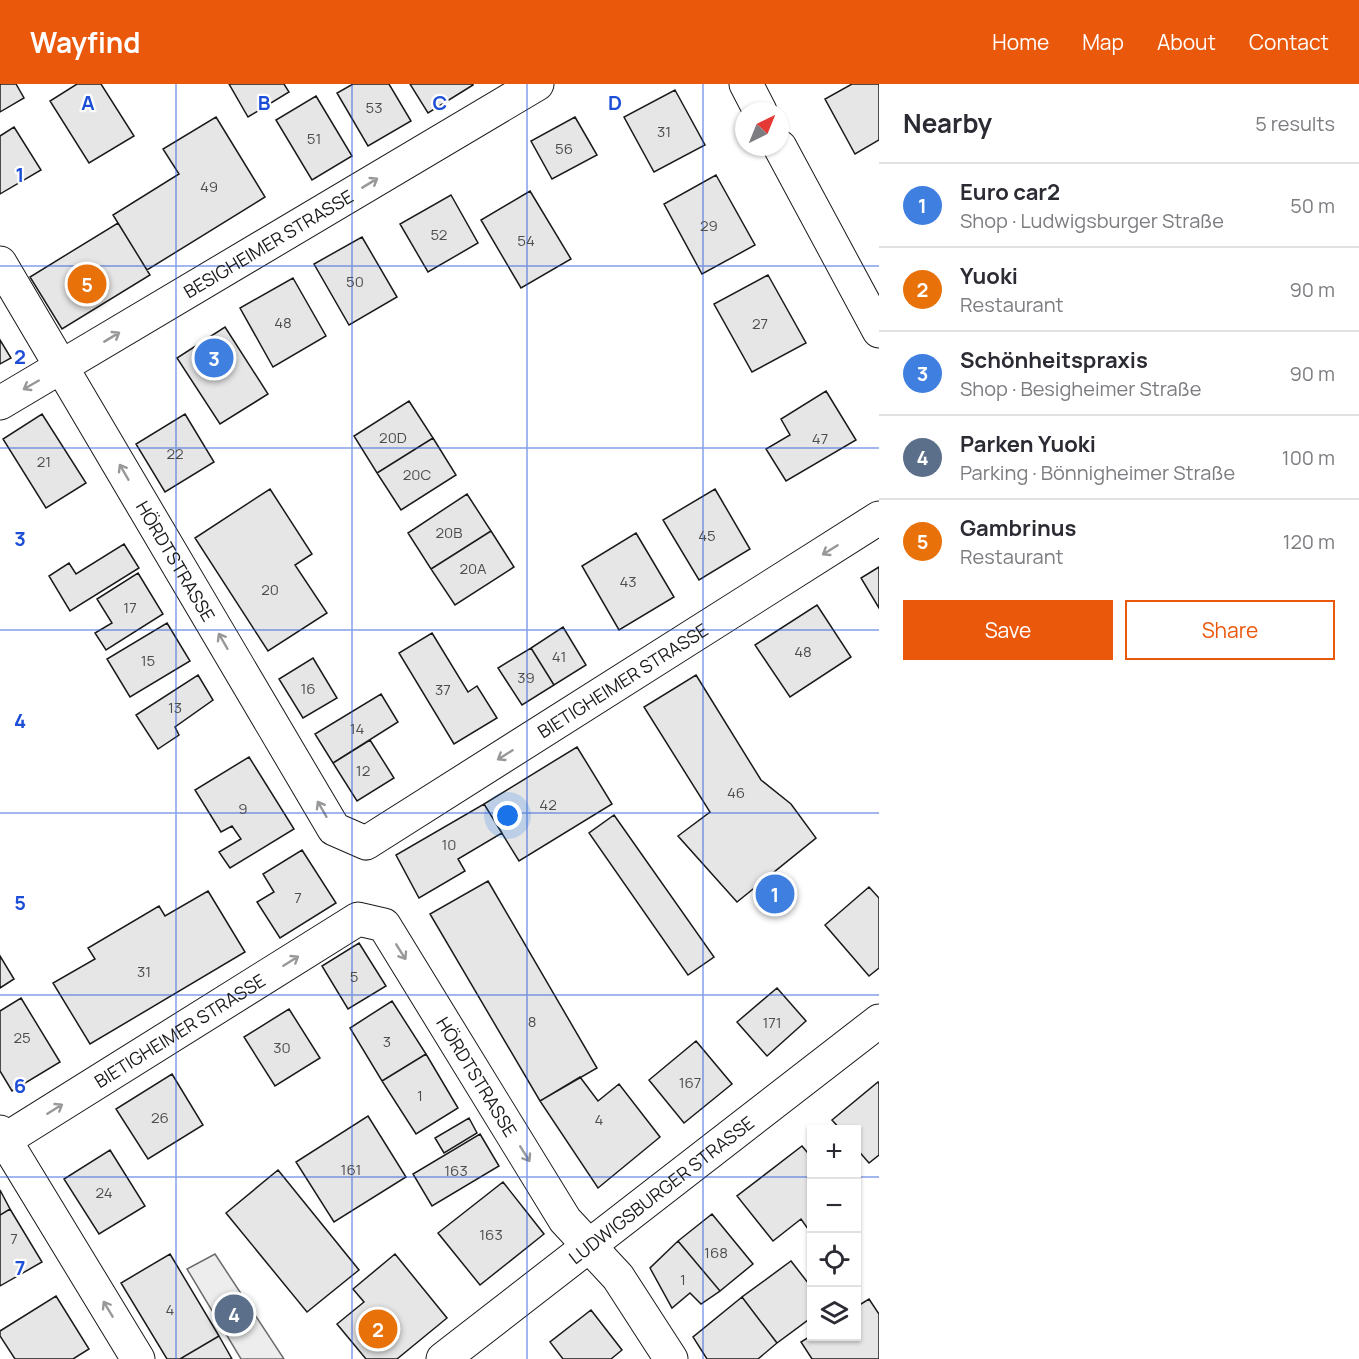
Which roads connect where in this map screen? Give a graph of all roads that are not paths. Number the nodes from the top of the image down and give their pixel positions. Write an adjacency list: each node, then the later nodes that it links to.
1 (537, 84): 7 (street, BESIGHEIMER STRASSE, one-way to 1)
2 (746, 84): 3 (street)
3 (755, 102)
4 (785, 156): 6 (street)
5 (0, 263): 7 (street, HÖRDTSTRASSE)
6 (875, 312)
7 (62, 367): 8 (street, BESIGHEIMER STRASSE, one-way to 8); 10 (street, HÖRDTSTRASSE, one-way to 7)
8 (0, 403)
9 (879, 518): 10 (street, BIETIGHEIMER STRASSE, one-way to 10)
10 (366, 843)
11 (358, 919): 13 (street, BIETIGHEIMER STRASSE, one-way to 11); 14 (street, HÖRDTSTRASSE, one-way to 14)
12 (879, 1021): 14 (street, LUDWIGSBURGER STRASSE)
13 (2, 1138): 15 (street, one-way to 13)
14 (590, 1246): 16 (street, LUDWIGSBURGER STRASSE); 17 (street, HÖRDTSTRASSE)
15 (138, 1359)
16 (443, 1359)
17 (670, 1359)

